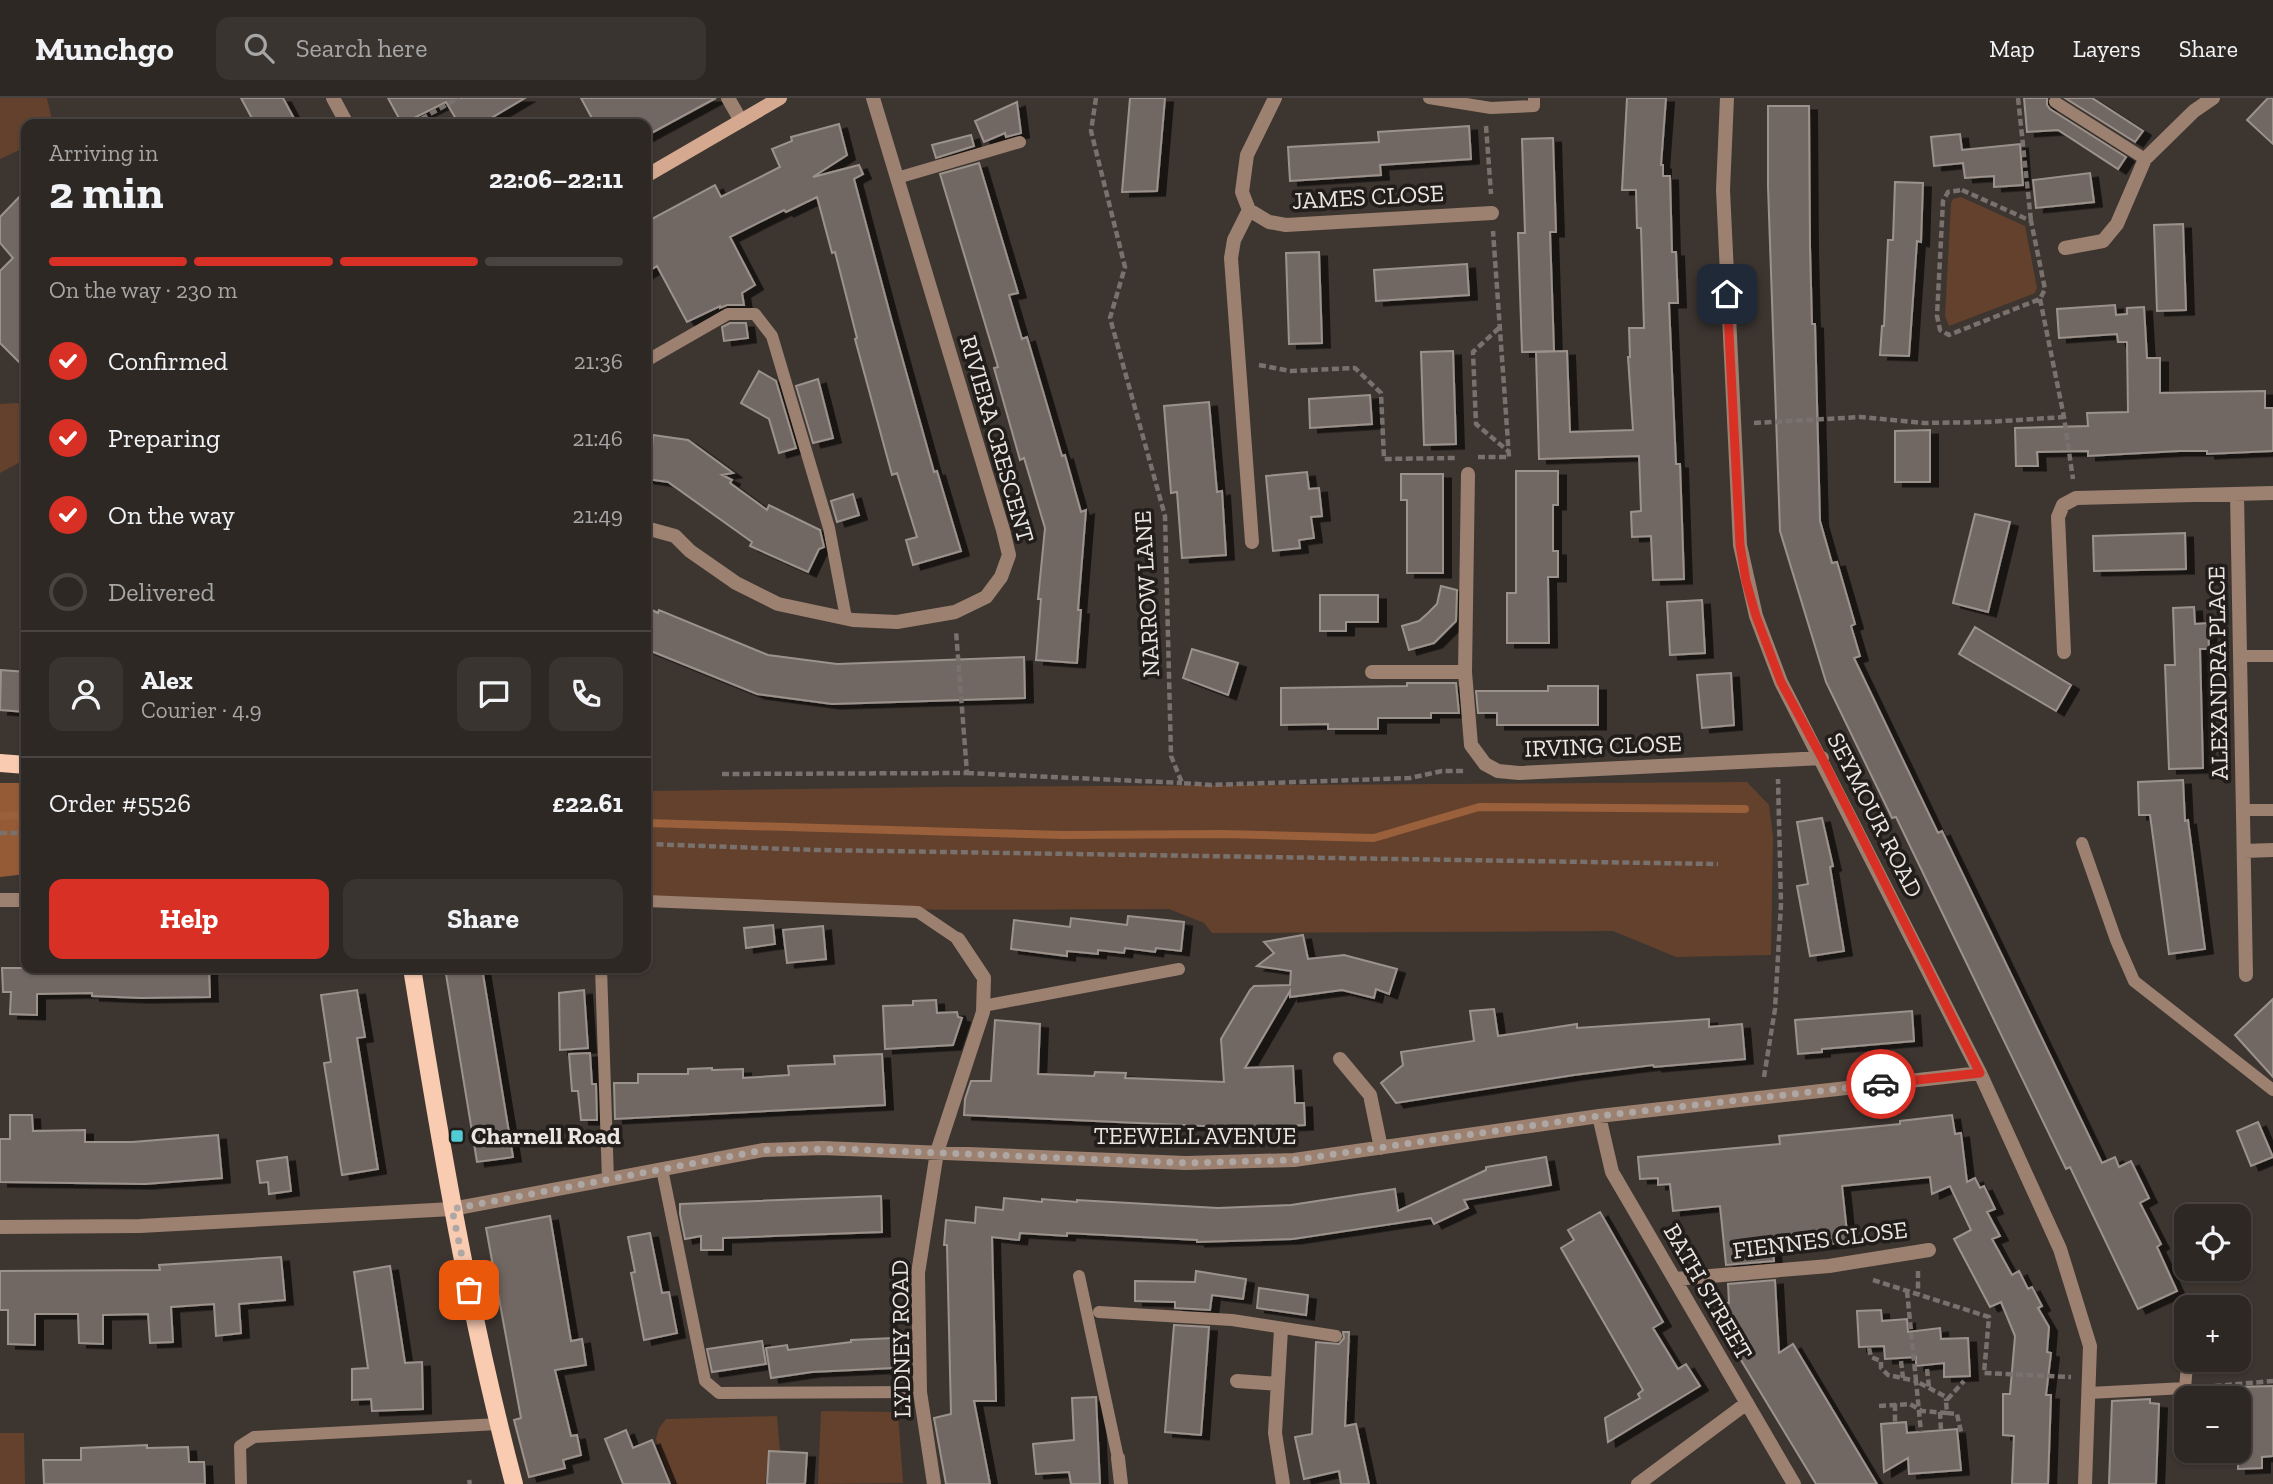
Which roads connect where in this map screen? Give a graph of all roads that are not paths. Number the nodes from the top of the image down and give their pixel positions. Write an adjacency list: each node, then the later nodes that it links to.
1 (333, 98): 11 (street)
2 (728, 98): 12 (street)
3 (780, 98): 12 (street)
4 (873, 98): 16 (street, RIVIERA CRESCENT)
5 (1275, 98): 17 (street)
6 (1429, 98): 7 (lane)
7 (1534, 98)
8 (1727, 98): 32 (street, SEYMOUR ROAD)
9 (2213, 98): 14 (street)
10 (2055, 102): 14 (lane)
11 (344, 119)
12 (741, 121): 15 (street)
13 (1020, 142): 16 (lane)
14 (2145, 159): 19 (street)
15 (651, 173)
16 (897, 178): 26 (street, RIVIERA CRESCENT)
17 (1249, 210): 18 (street, JAMES CLOSE); 25 (street)
18 (1492, 213)
19 (2065, 248)
20 (651, 358): 26 (lane)
21 (1468, 474): 31 (street, IRVING CLOSE)
22 (2273, 493): 23 (street)
23 (2237, 494): 27 (street); 28 (street, ALEXANDRA PLACE)
24 (651, 529): 26 (street, RIVIERA CRESCENT)
25 (1252, 542)
26 (846, 618)
27 (2064, 652)
28 (2240, 656): 29 (lane); 35 (street, ALEXANDRA PLACE)
29 (2273, 656)
30 (1371, 672): 31 (street)
31 (1465, 672): 32 (street, IRVING CLOSE)
32 (1822, 758): 50 (street, SEYMOUR ROAD)
33 (0, 763): 34 (main road)
34 (21, 765)
35 (2243, 810): 36 (lane); 39 (street, ALEXANDRA PLACE)
36 (2273, 810)
37 (2082, 843): 51 (lane)
38 (2273, 850): 39 (street)
39 (2244, 851): 47 (street, ALEXANDRA PLACE)
40 (0, 900): 41 (street)
41 (21, 900)
42 (651, 901): 43 (lane)
43 (958, 939): 48 (street)
44 (1179, 969): 48 (lane)
45 (413, 973): 57 (main road)
46 (601, 973): 56 (lane)
47 (2246, 975)
48 (983, 1006): 54 (street, LYDNEY ROAD)
49 (1340, 1059): 53 (street)
50 (1980, 1073): 52 (street, TEEWELL AVENUE); 68 (street, SEYMOUR ROAD)
51 (2273, 1090)
52 (1599, 1116): 53 (street, TEEWELL AVENUE); 61 (street, BATH STREET)
53 (1381, 1148): 54 (street, TEEWELL AVENUE)
54 (937, 1152): 55 (street, TEEWELL AVENUE); 69 (street, LYDNEY ROAD)
55 (663, 1170): 56 (street, TEEWELL AVENUE); 69 (lane)
56 (608, 1180): 57 (street, TEEWELL AVENUE)
57 (452, 1209): 58 (street); 71 (main road)
58 (0, 1227)
59 (1929, 1250): 61 (street, FIENNES CLOSE)
60 (1079, 1276): 72 (lane)
61 (1675, 1279): 70 (street, BATH STREET)
62 (1099, 1312): 63 (lane)
63 (1281, 1329): 64 (lane); 67 (street)
64 (1336, 1336)
65 (2186, 1372): 68 (lane)
66 (1237, 1381): 67 (street)
67 (1278, 1384): 77 (street)
68 (2089, 1385): 80 (street, SEYMOUR ROAD)
69 (920, 1392): 75 (street, LYDNEY ROAD)
70 (1747, 1403): 78 (street); 79 (street, BATH STREET)
71 (498, 1424): 73 (lane); 74 (main road)
72 (1118, 1458): 76 (street)
73 (241, 1484)
74 (514, 1484)
75 (934, 1484)
76 (1121, 1484)
77 (1283, 1484)
78 (1638, 1484)
79 (1794, 1484)
80 (2085, 1484)

